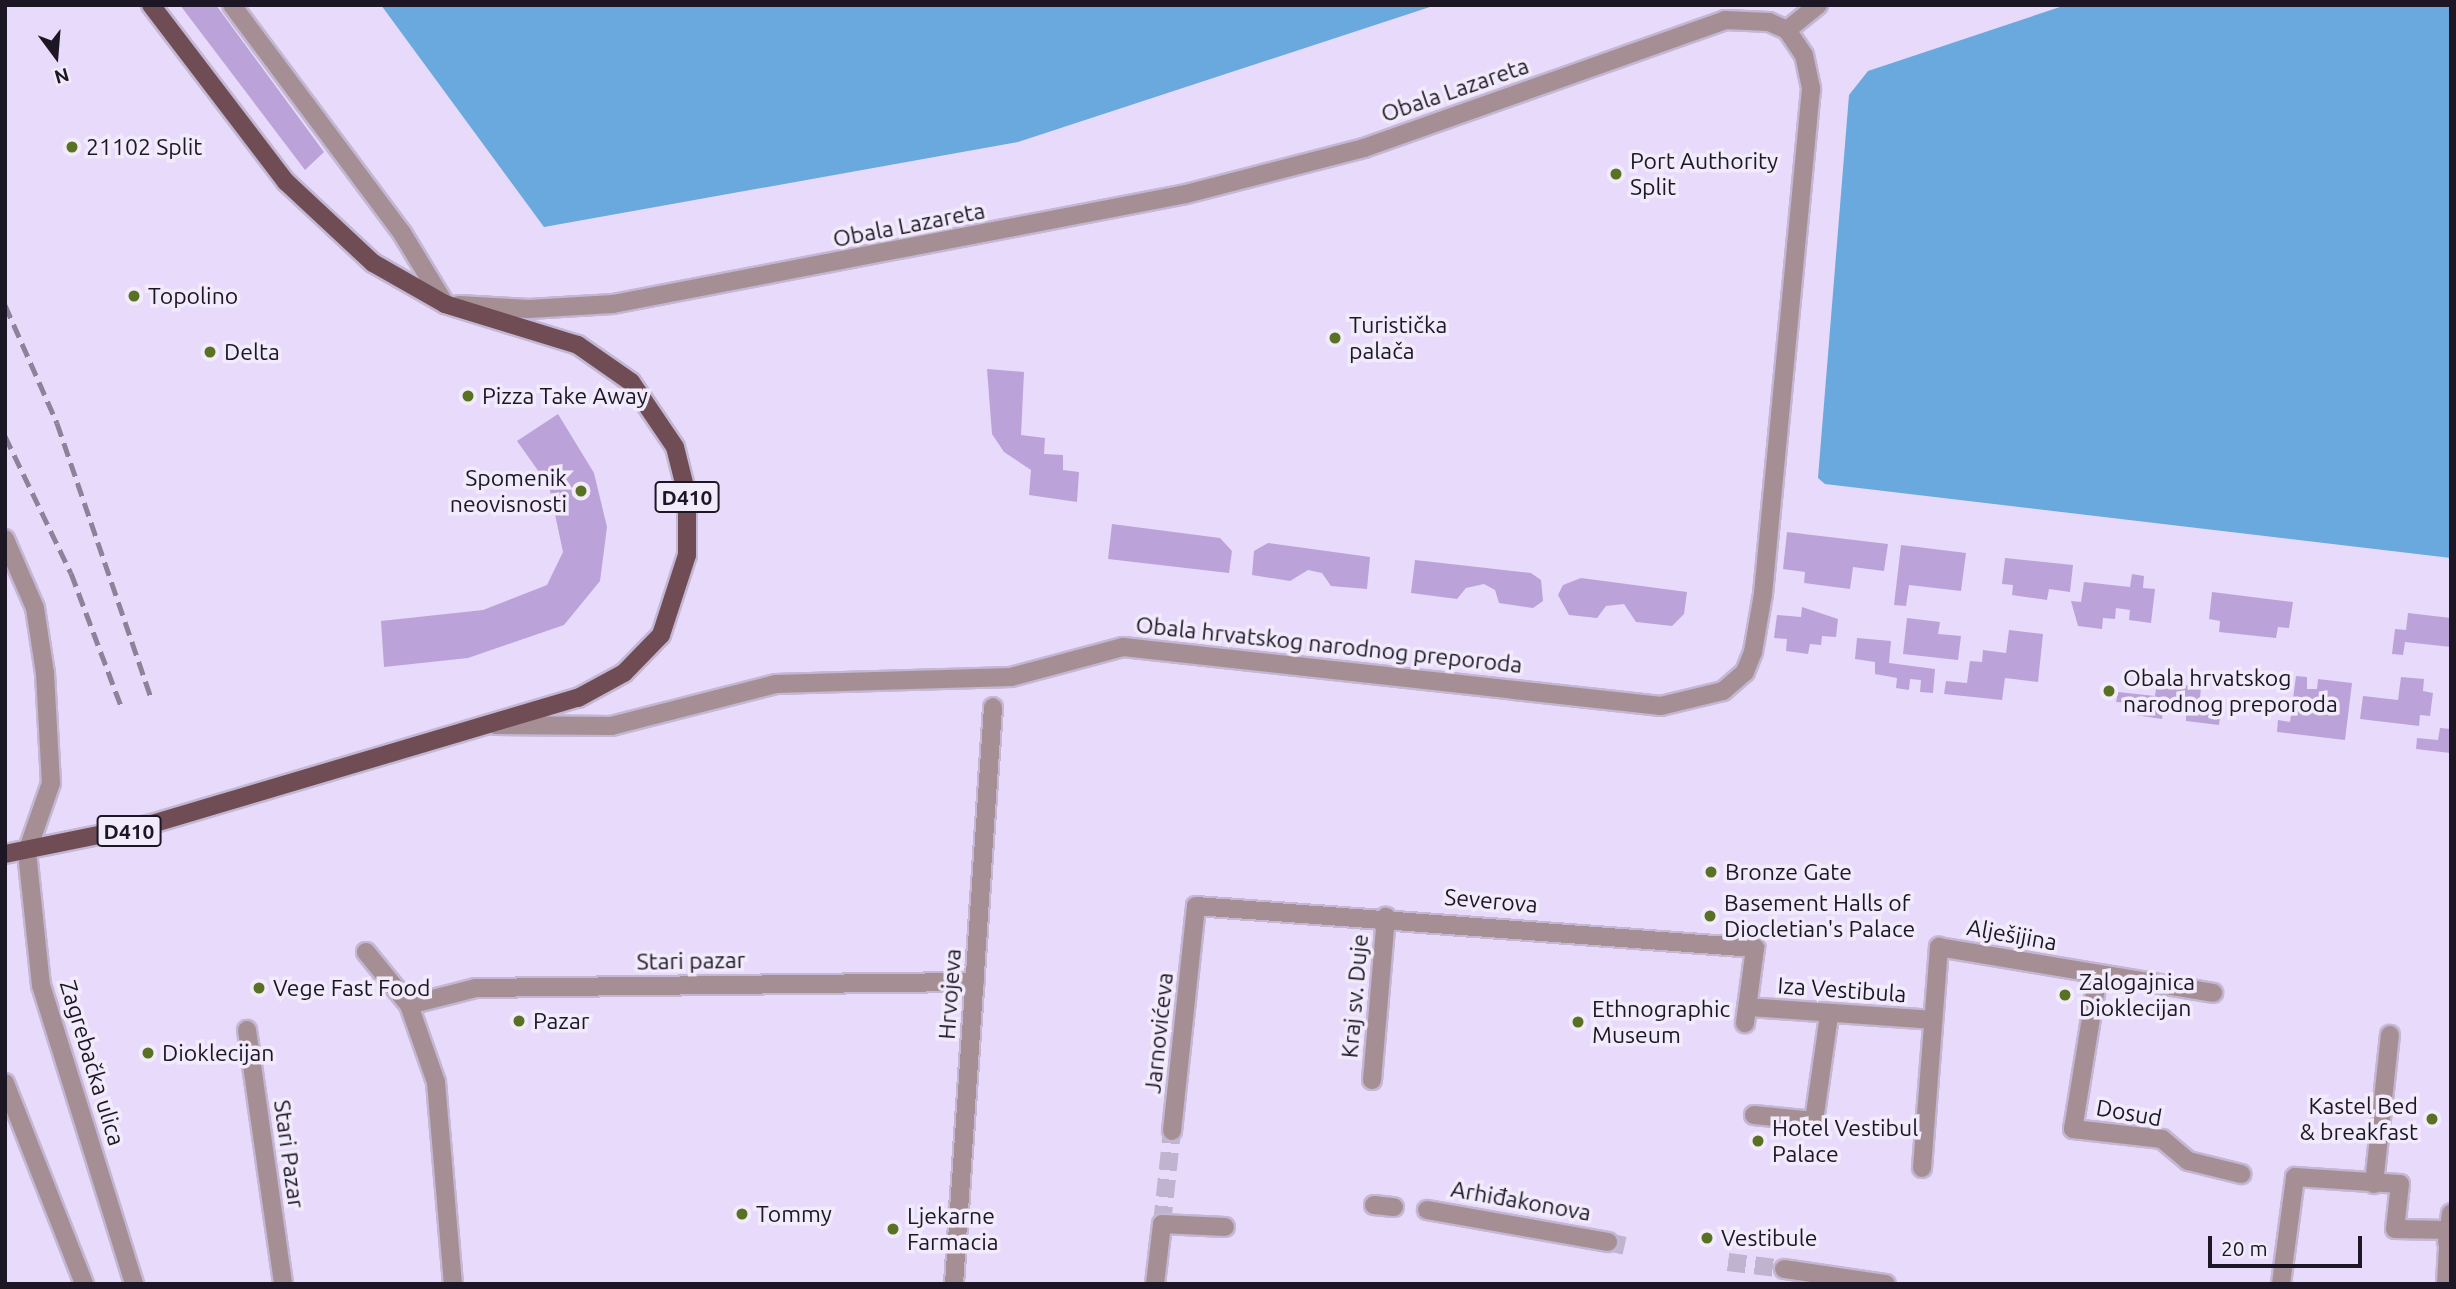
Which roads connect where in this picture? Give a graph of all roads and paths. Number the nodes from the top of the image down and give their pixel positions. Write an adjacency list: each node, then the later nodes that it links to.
1 (150, 5): 5 (main road, D410)
2 (232, 5): 5 (street)
3 (1818, 5): 4 (street)
4 (1787, 30): 5 (street, Obala Lazareta); 8 (street, Obala hrvatskog narodnog preporoda)
5 (445, 304): 8 (main road, D410)
6 (5, 539): 9 (street)
7 (993, 708): 15 (street, Hrvojeva)
8 (495, 725): 9 (main road, Obala hrvatskog narodnog preporoda / D410)
9 (27, 852): 10 (main road, Obala hrvatskog narodnog preporoda / D410); 38 (street, Zagrebačka ulica)
10 (5, 854)
11 (1387, 916): 12 (street, Severova); 18 (street, Severova); 23 (street, Kraj sv. Duje)
12 (1194, 939): 26 (street, Jarnovićeva)
13 (366, 952): 17 (street)
14 (2098, 975): 16 (street, Alješijina); 20 (street, Alješijina); 28 (street, Dosud)
15 (975, 982): 17 (street, Stari pazar); 41 (street, Hrvojeva)
16 (2213, 993)
17 (409, 1005): 40 (street)
18 (1746, 1015): 19 (street, Iza Vestibula)
19 (1829, 1015): 20 (street, Iza Vestibula); 25 (street)
20 (1933, 1020): 27 (street, Alješijina)
21 (247, 1030): 39 (street, Stari Pazar)
22 (2390, 1035): 29 (street)
23 (1372, 1080)
24 (5, 1083): 37 (street)
25 (1754, 1115)
26 (1172, 1131)
27 (1922, 1168)
28 (2241, 1174)
29 (2374, 1184): 34 (street); 44 (street)
30 (1374, 1205): 31 (street)
31 (1394, 1207)
32 (1427, 1210): 35 (street, Arhiđakonova)
33 (1225, 1227): 42 (street)
34 (2450, 1232): 45 (street)
35 (1608, 1242)
36 (1784, 1269): 43 (street)
37 (83, 1284)
38 (134, 1284)
39 (282, 1284)
40 (453, 1284)
41 (954, 1284)
42 (1155, 1284)
43 (1886, 1284)
44 (2281, 1284)
45 (2446, 1284)

